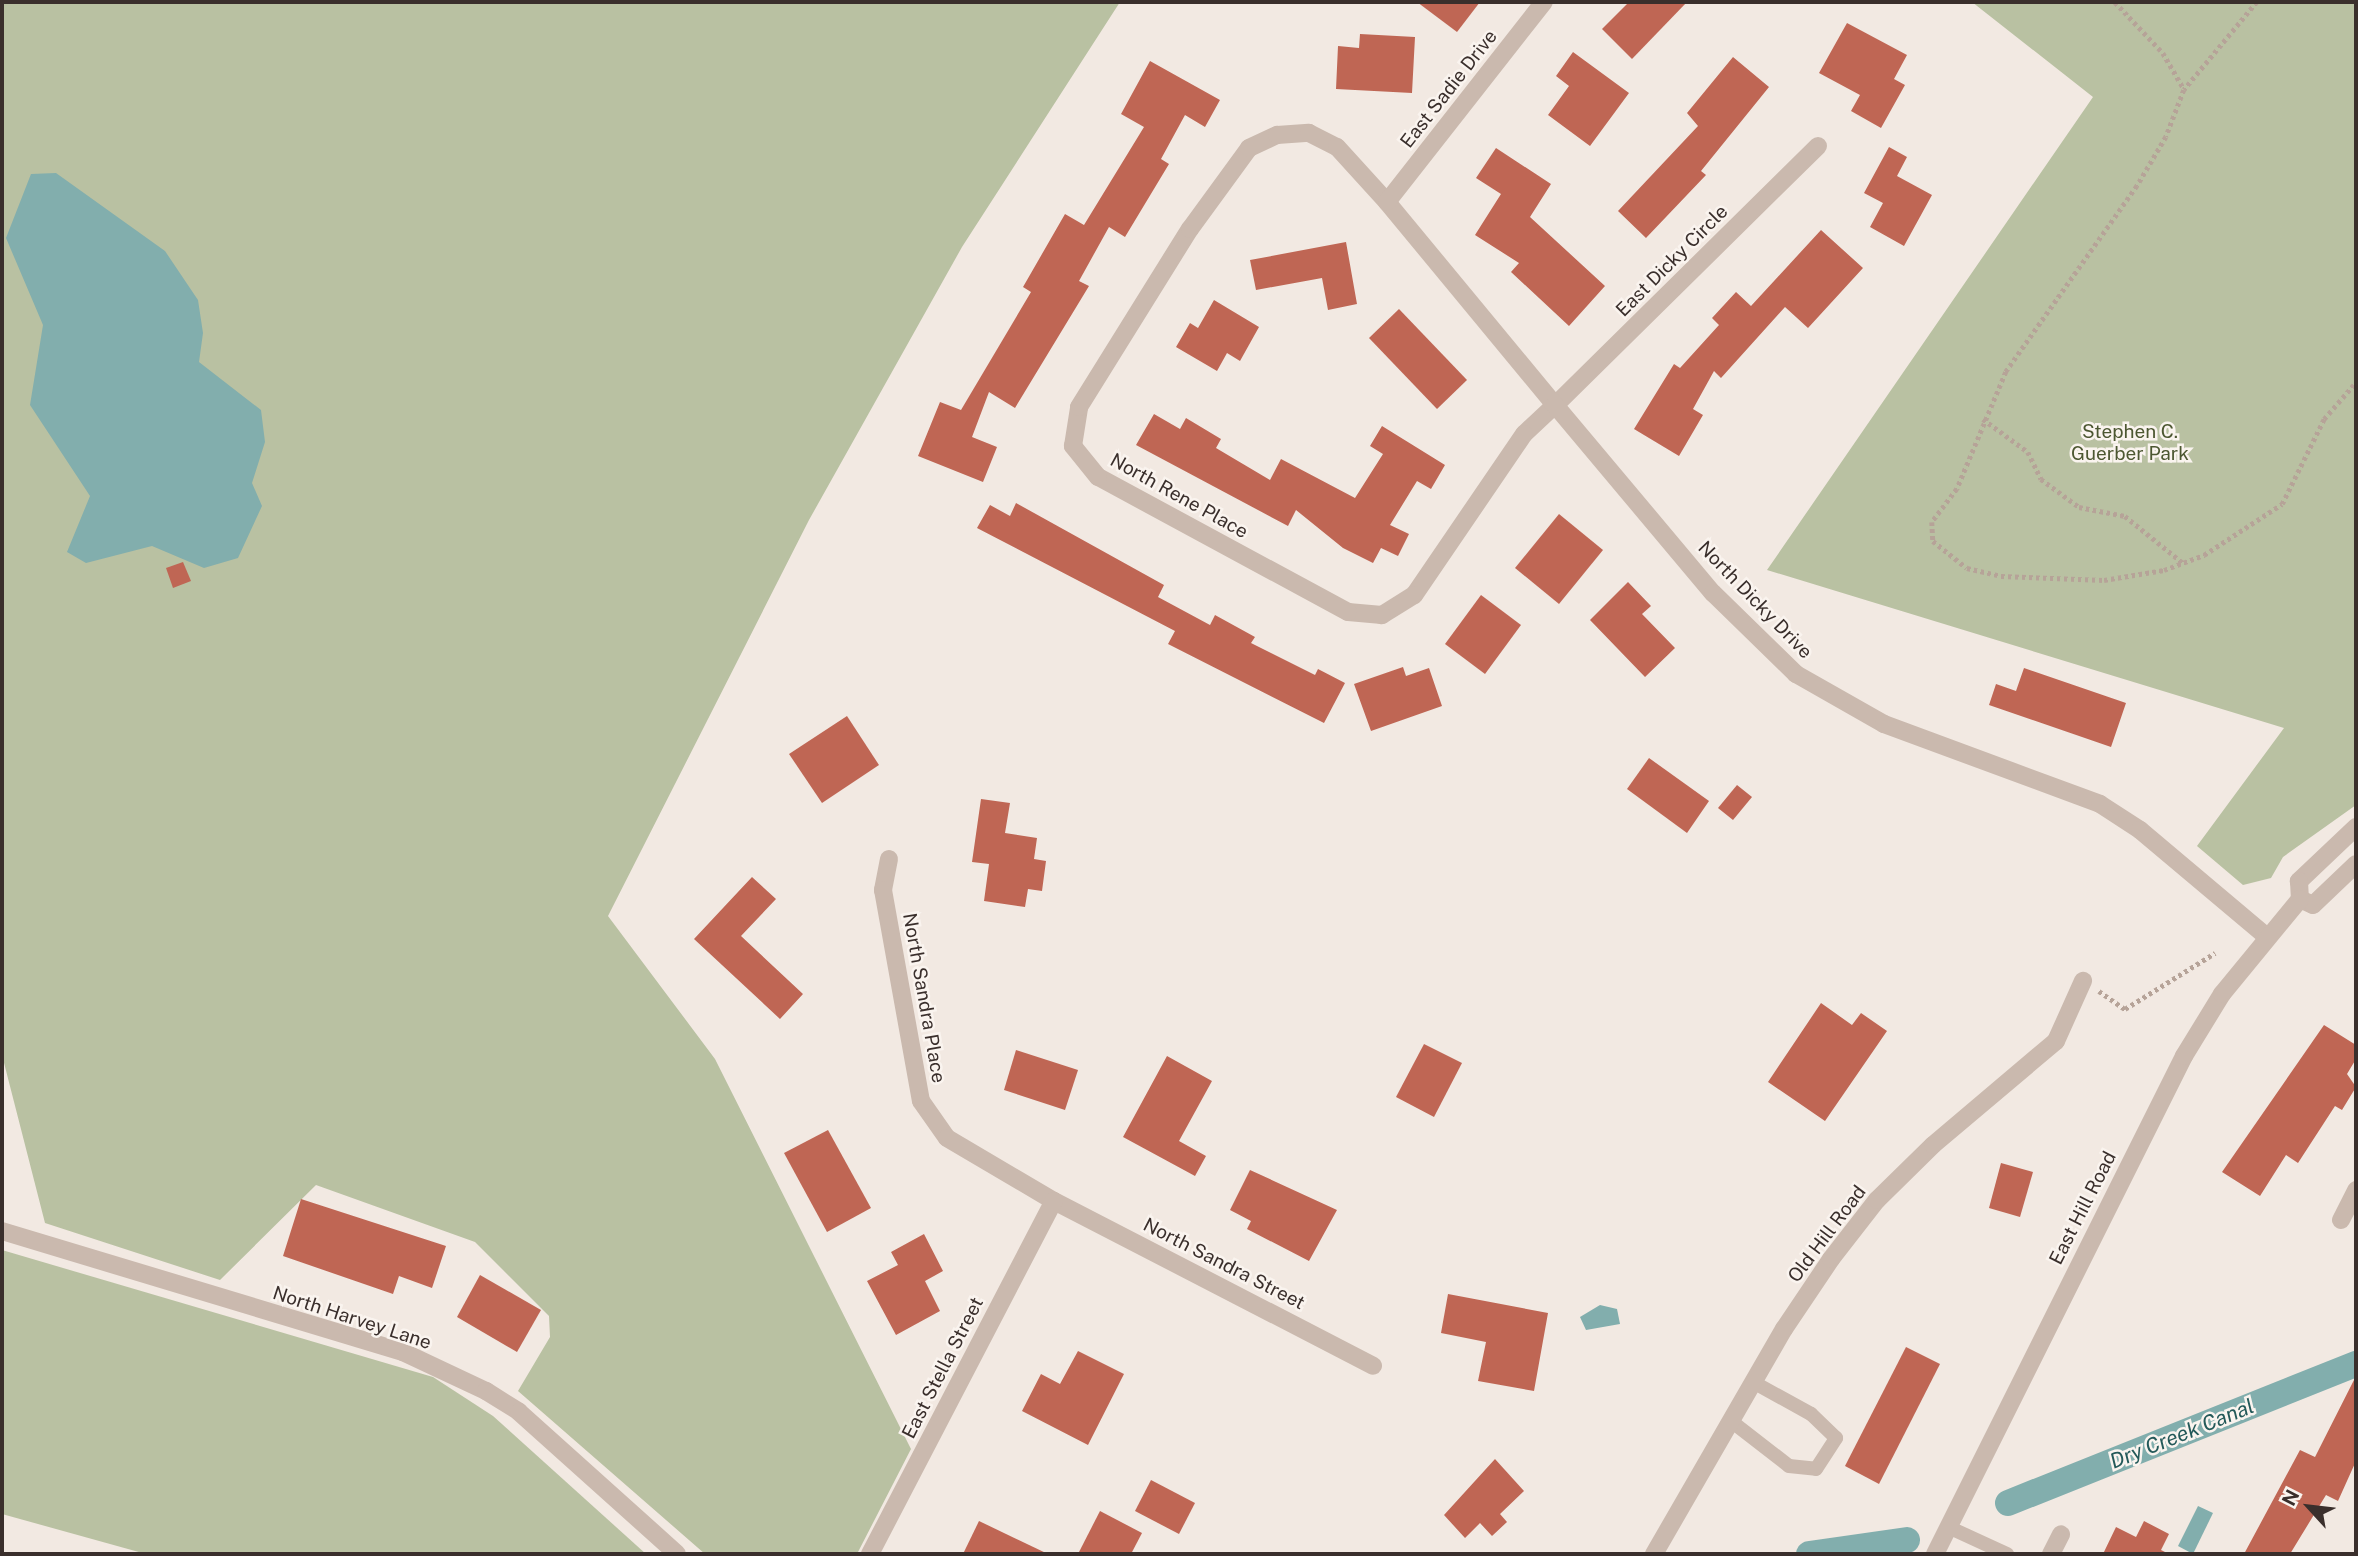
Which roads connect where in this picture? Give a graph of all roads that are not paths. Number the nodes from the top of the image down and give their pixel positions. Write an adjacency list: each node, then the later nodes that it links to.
1 (1544, 2): 3 (street, East Sadie Drive)
2 (1818, 146): 4 (street, East Dicky Circle)
3 (1387, 202): 4 (street, North Dicky Drive); 4 (street, North Rene Place)
4 (1555, 405): 9 (street, North Dicky Drive)
5 (2356, 827): 8 (street, East Hill Road)
6 (889, 859): 12 (street, North Sandra Place)
7 (2356, 863): 8 (street)
8 (2300, 899): 9 (street, East Hill Road)
9 (2267, 937): 18 (street, East Hill Road)
10 (2084, 981): 16 (street, Old Hill Road)
11 (2356, 1190): 13 (street)
12 (1054, 1201): 15 (street, North Sandra Street); 21 (street, East Stella Street)
13 (2341, 1220)
14 (2, 1231): 20 (street, North Harvey Lane)
15 (1373, 1366)
16 (1753, 1382): 17 (street, Old Hill Road); 17 (lane)
17 (1731, 1421): 22 (street, Old Hill Road)
18 (1948, 1527): 23 (street, East Hill Road); 24 (lane)
19 (2061, 1534): 25 (street)
20 (677, 1554)
21 (870, 1554)
22 (1654, 1554)
23 (1935, 1554)
24 (2007, 1554)
25 (2051, 1554)

